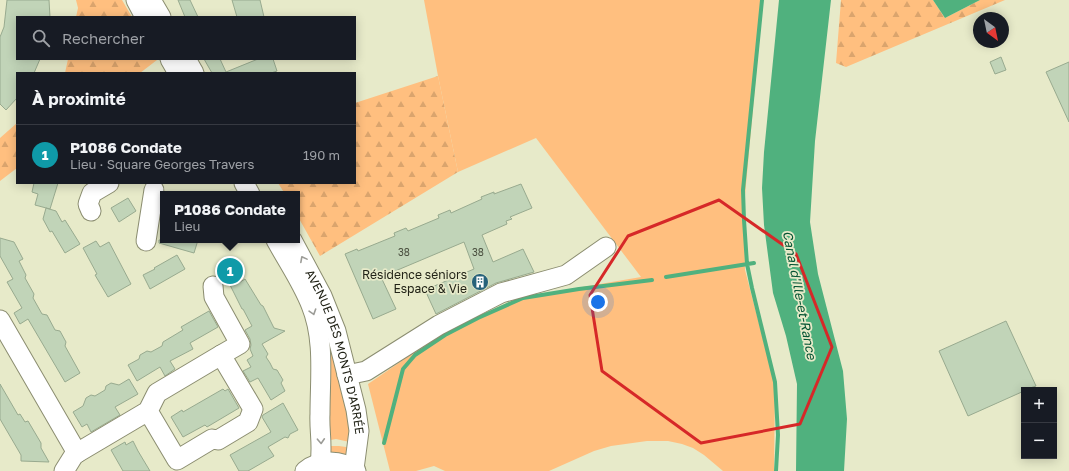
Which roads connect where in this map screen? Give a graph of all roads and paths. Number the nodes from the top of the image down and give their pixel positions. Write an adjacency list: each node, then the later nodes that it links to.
1 (136, 0): 3 (street)
2 (151, 0): 4 (street)
3 (144, 16)
4 (161, 16)
5 (171, 60): 7 (street)
6 (187, 60): 8 (street)
7 (177, 72)
8 (193, 72)
9 (107, 184): 11 (street)
10 (154, 185): 12 (street)
11 (91, 211)
12 (146, 241)
13 (278, 243): 22 (street, AVENUE DES MONTS D'ARRÉE, one-way to 22)
14 (294, 243): 19 (street, AVENUE DES MONTS D'ARRÉE, one-way to 14)
15 (606, 247): 19 (street)
16 (213, 286): 18 (street)
17 (0, 320): 21 (street)
18 (221, 355): 20 (street); 20 (street)
19 (347, 375): 23 (street, AVENUE DES MONTS D'ARRÉE)
20 (148, 412): 21 (street)
21 (77, 453): 24 (street)
22 (312, 467): 23 (street)
23 (355, 470)
24 (64, 471)

